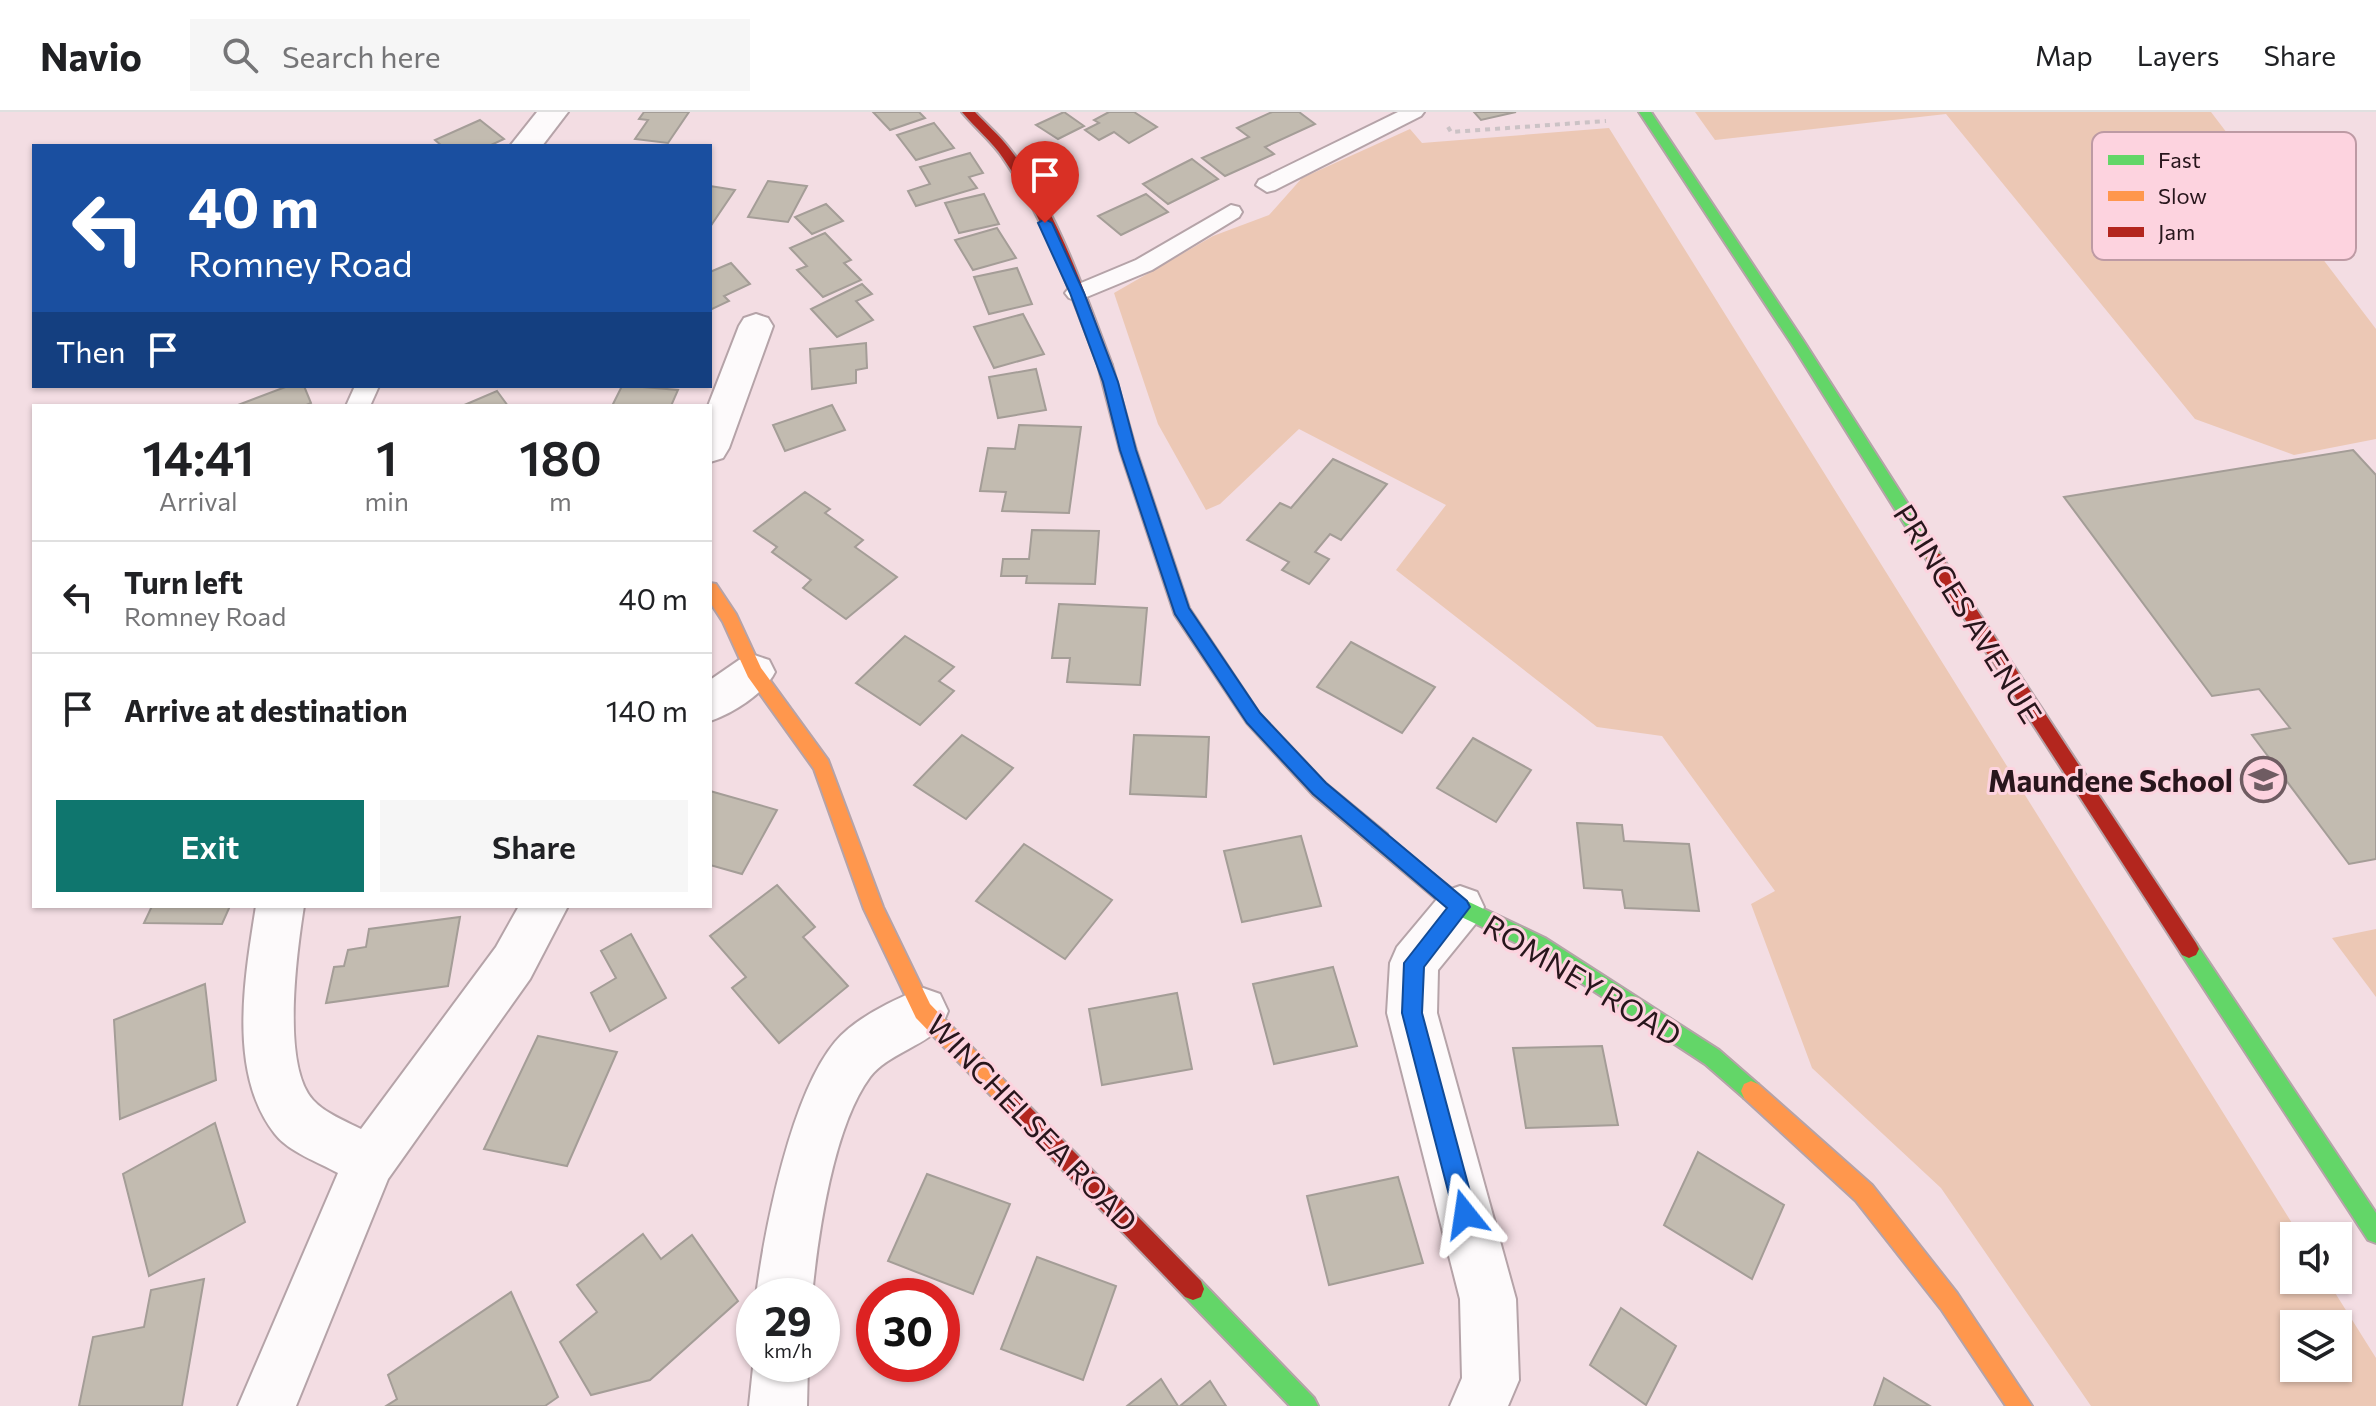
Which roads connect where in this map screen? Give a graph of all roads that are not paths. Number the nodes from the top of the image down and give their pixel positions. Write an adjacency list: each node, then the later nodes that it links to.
1 (553, 112): 5 (street)
2 (968, 112): 8 (street, ROMNEY ROAD)
3 (1414, 112): 6 (lane)
4 (1645, 112): 19 (street, PRINCES AVENUE)
5 (528, 144)
6 (1267, 185)
7 (1231, 212): 8 (lane)
8 (1077, 293): 14 (street, ROMNEY ROAD)
9 (756, 326): 10 (street)
10 (712, 443)
11 (712, 592): 12 (street, WINCHELSEA ROAD)
12 (754, 672): 13 (street); 17 (street, WINCHELSEA ROAD)
13 (712, 702)
14 (1460, 907): 25 (street); 26 (street, ROMNEY ROAD)
15 (280, 908): 18 (street)
16 (543, 908): 18 (street)
17 (923, 1011): 20 (street); 24 (street, WINCHELSEA ROAD)
18 (369, 1161): 22 (street)
19 (2376, 1232)
20 (785, 1278)
21 (779, 1382): 23 (street)
22 (267, 1406)
23 (778, 1406)
24 (1306, 1406)
25 (1479, 1406)
26 (2020, 1406)

